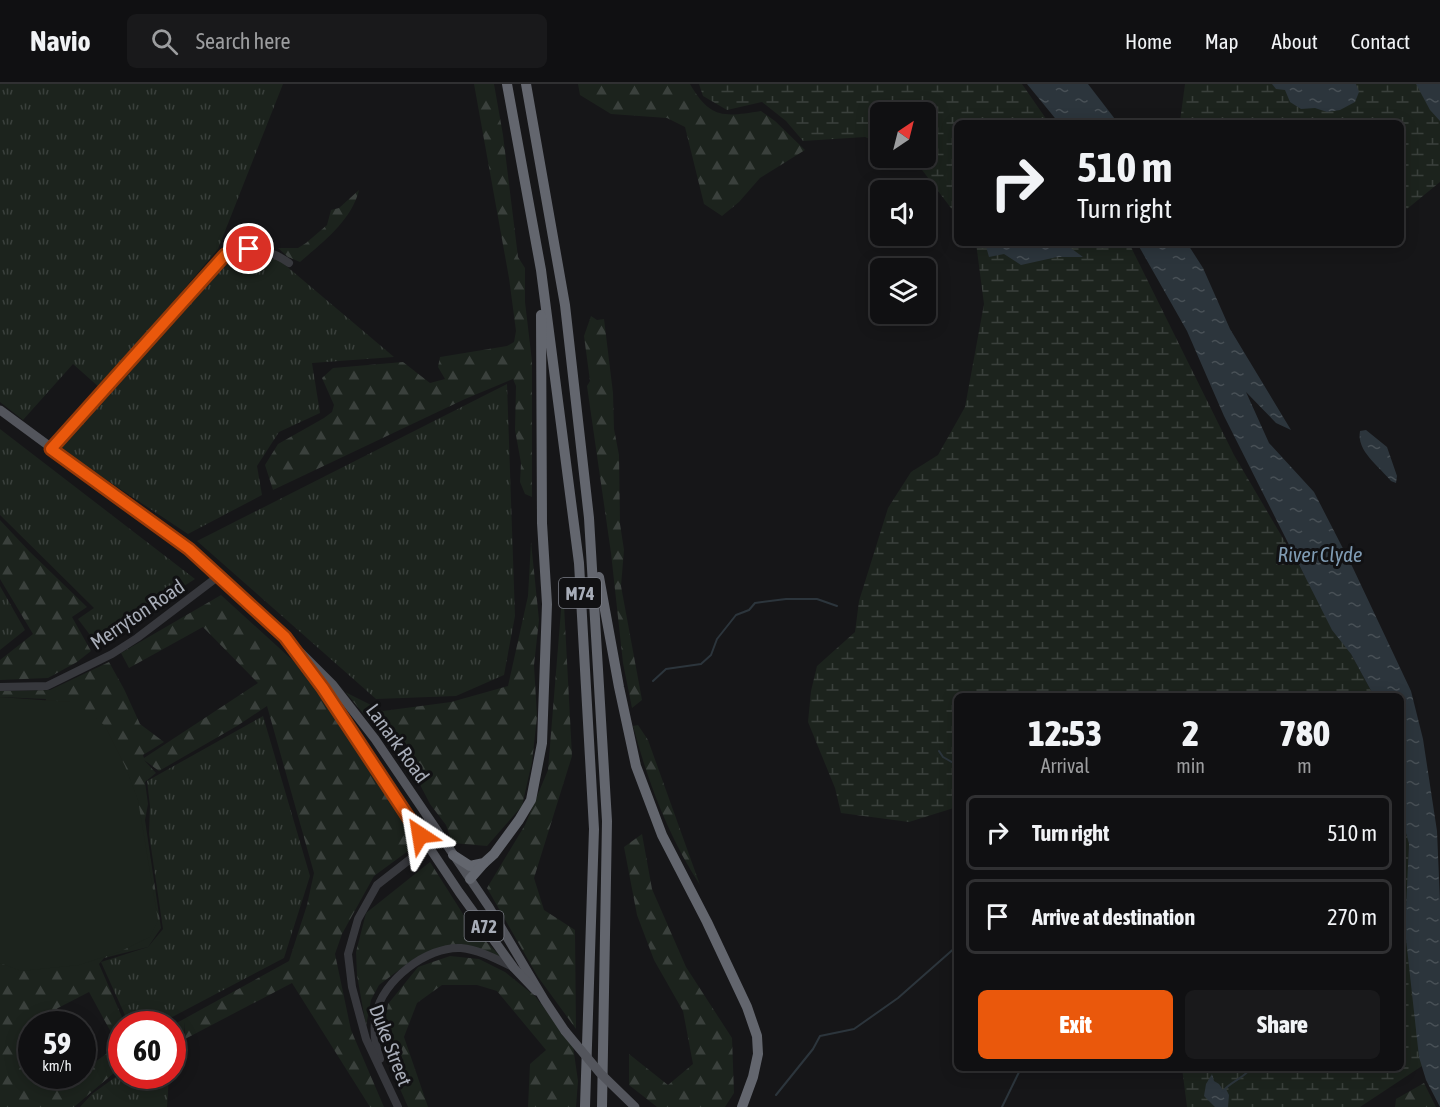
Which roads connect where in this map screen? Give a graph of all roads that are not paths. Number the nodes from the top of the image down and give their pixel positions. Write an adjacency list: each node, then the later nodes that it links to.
1 (507, 84): 4 (highway, M74)
2 (526, 84): 7 (highway, M74)
3 (289, 263): 6 (street)
4 (541, 270): 14 (highway, M74); 20 (highway, M74)
5 (0, 410): 6 (main road, Lanark Road / A72)
6 (51, 449): 8 (main road, Lanark Road / A72)
7 (590, 533): 21 (highway, M74); 23 (highway, M74)
8 (220, 575): 9 (main road, Lanark Road / A72); 10 (street, Merryton Road)
9 (285, 637): 11 (main road, Lanark Road / A72); 12 (main road, Lanark Road / A72)
10 (0, 687)
11 (446, 845): 12 (main road); 13 (main road, Lanark Road / A72)
12 (427, 846): 16 (main road, Lanark Road / A72); 19 (street, Duke Street)
13 (453, 855): 14 (highway); 15 (main road, Lanark Road / A72)
14 (484, 862): 15 (highway, M74)
15 (470, 879): 16 (main road, A72); 18 (main road, Lanark Road / A72)
16 (505, 955): 17 (main road, Lanark Road / A72)
17 (514, 968): 18 (main road, Lanark Road / A72); 19 (street, Duke Street)
18 (545, 1001): 22 (main road, Lanark Road / A72, bridge)
19 (398, 1107)
20 (585, 1107)
21 (602, 1107)
22 (635, 1107)
23 (742, 1107)

